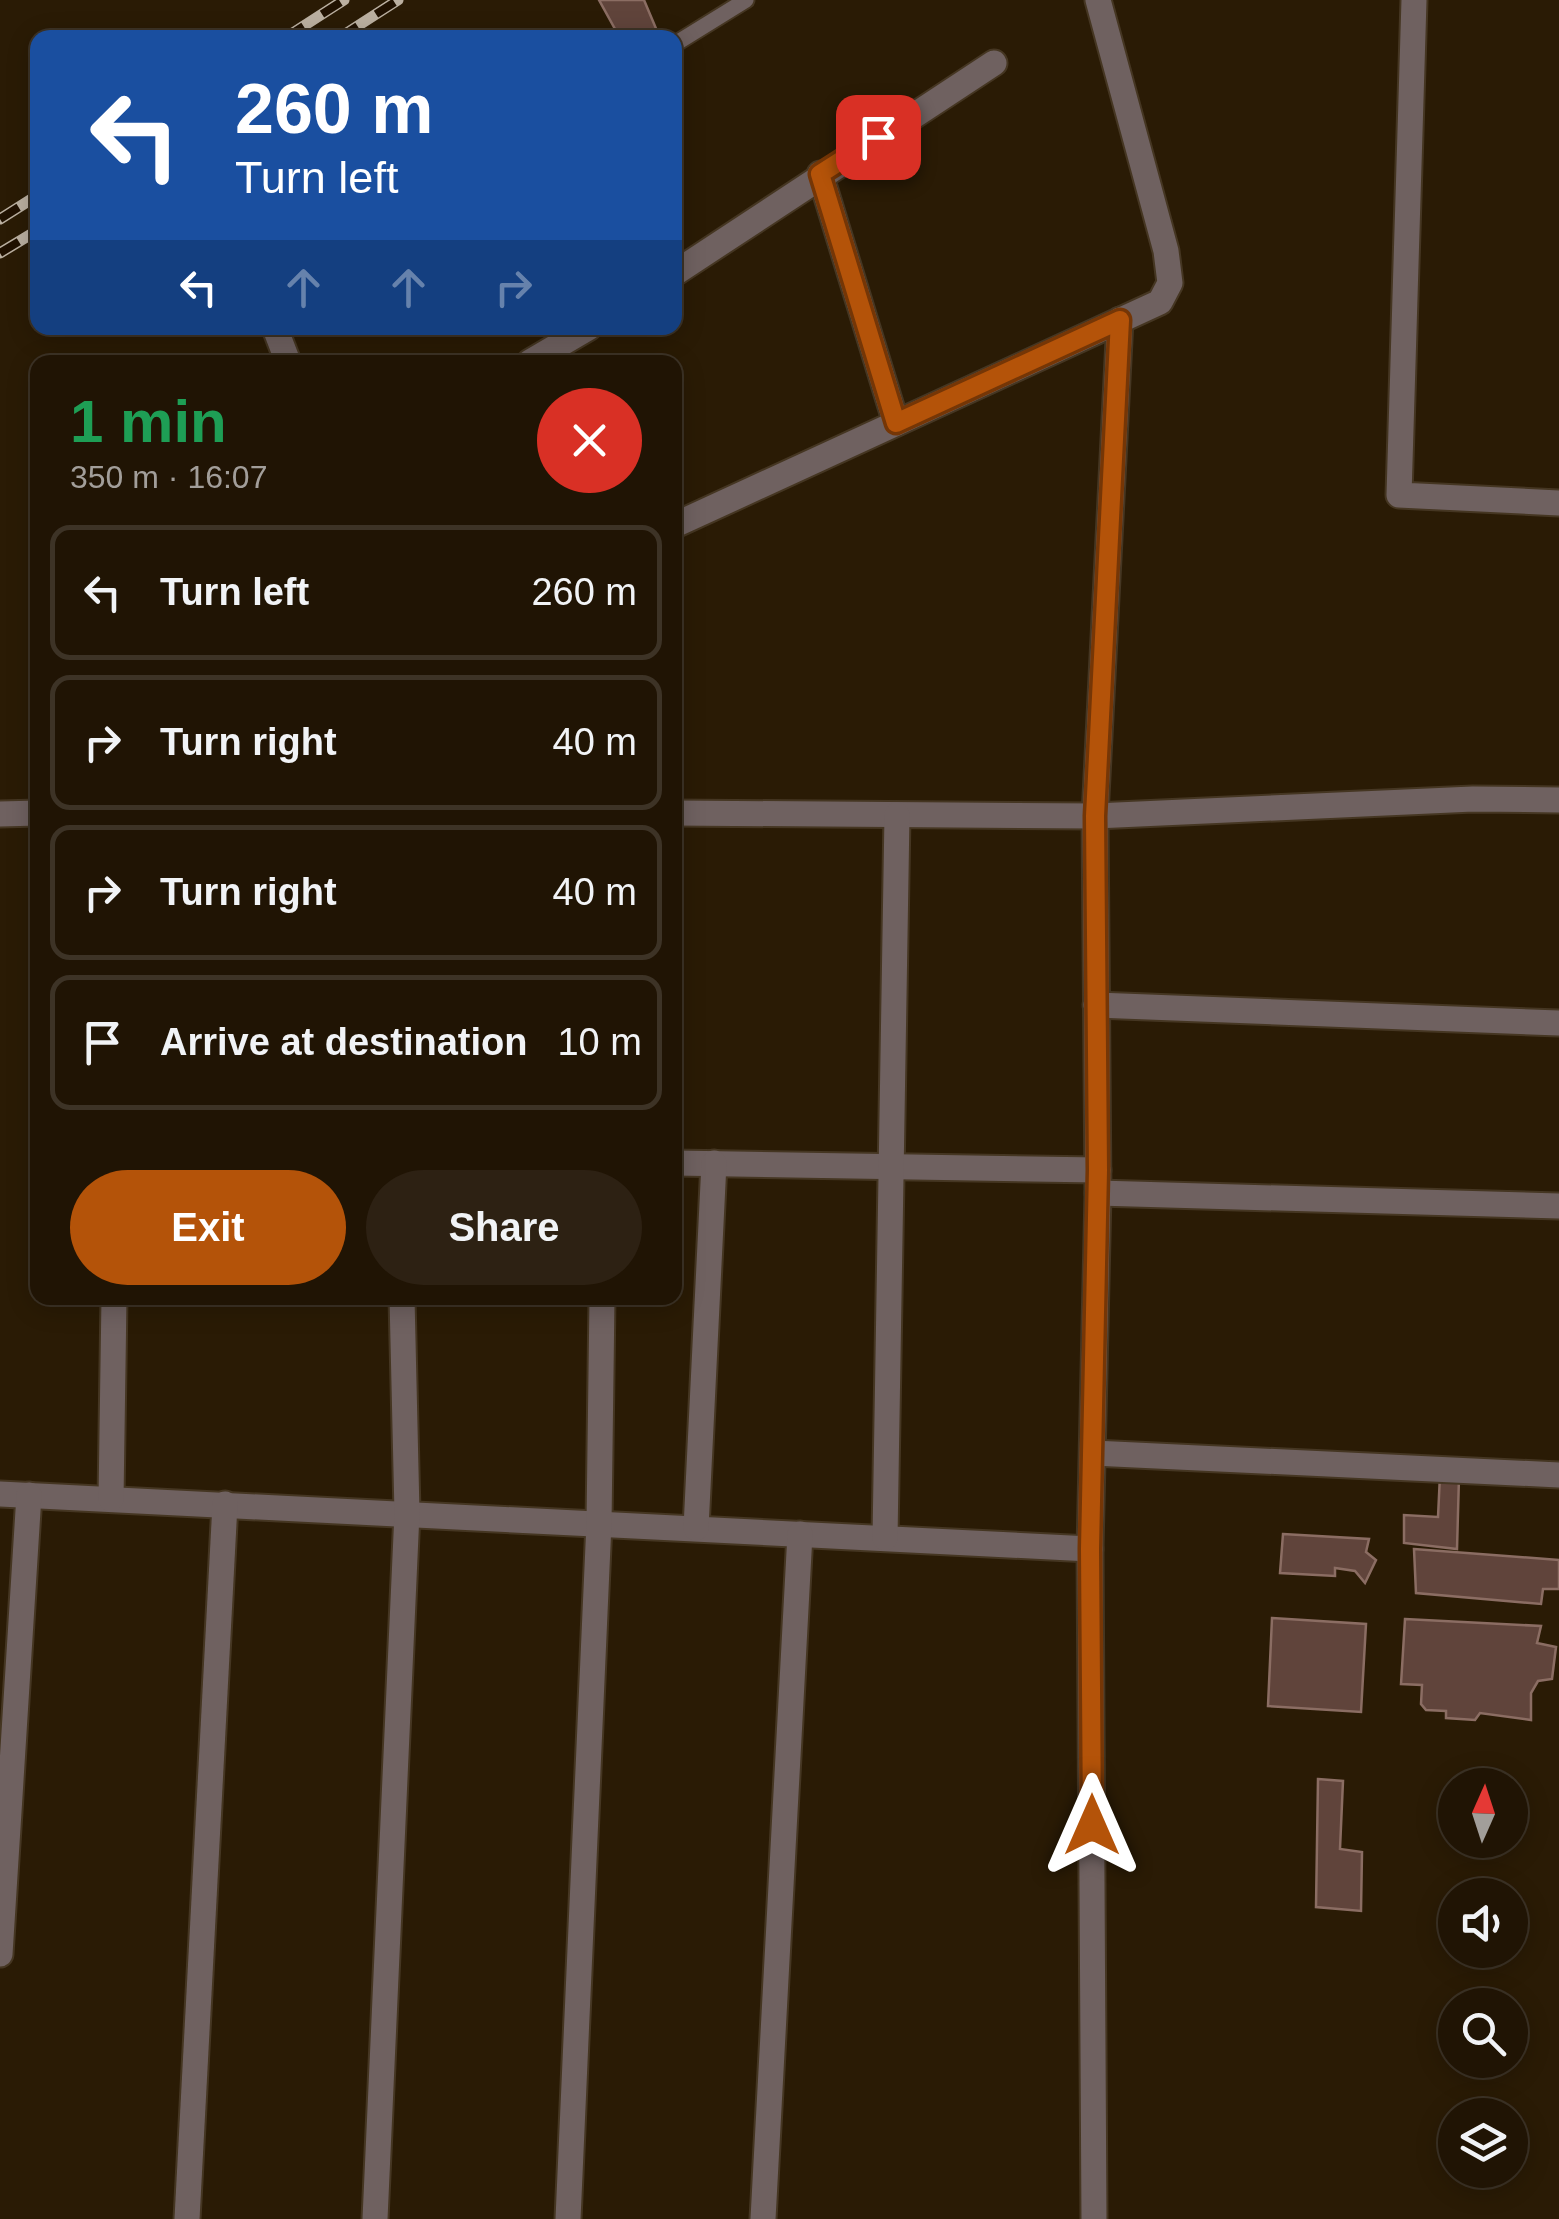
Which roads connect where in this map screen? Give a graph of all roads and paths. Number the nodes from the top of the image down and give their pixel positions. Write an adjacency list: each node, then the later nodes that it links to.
1 (746, 0): 4 (lane)
2 (1098, 0): 8 (street)
3 (1414, 0): 12 (street)
4 (682, 40)
5 (994, 62): 6 (street)
6 (820, 174): 7 (street); 11 (street)
7 (682, 267)
8 (1120, 320): 11 (street); 19 (street)
9 (576, 335): 10 (street)
10 (542, 355)
11 (896, 423): 13 (street)
12 (1559, 504)
13 (682, 522)
14 (1559, 800): 19 (street)
15 (30, 813): 17 (street)
16 (682, 813): 18 (street)
17 (0, 814)
18 (897, 815): 19 (street); 24 (street)
19 (1095, 816): 20 (street)
20 (1096, 1005): 21 (street); 25 (street)
21 (1559, 1023)
22 (682, 1163): 23 (street)
23 (714, 1164): 24 (street); 38 (street)
24 (892, 1166): 25 (street); 40 (street)
25 (1098, 1181): 26 (street); 30 (street)
26 (1559, 1206)
27 (114, 1305): 34 (street)
28 (402, 1305): 36 (street)
29 (602, 1305): 37 (street)
30 (1092, 1453): 31 (street); 41 (street)
31 (1559, 1475)
32 (0, 1494): 33 (street)
33 (29, 1495): 34 (street); 42 (street)
34 (111, 1499): 35 (street)
35 (225, 1504): 36 (street); 43 (street)
36 (407, 1513): 37 (street); 44 (street)
37 (599, 1523): 38 (street); 45 (street)
38 (696, 1528): 39 (street)
39 (800, 1534): 40 (street); 46 (street)
40 (885, 1538): 41 (street)
41 (1090, 1549): 47 (street)
42 (0, 1954)
43 (188, 2219)
44 (376, 2219)
45 (568, 2219)
46 (763, 2219)
47 (1094, 2219)

